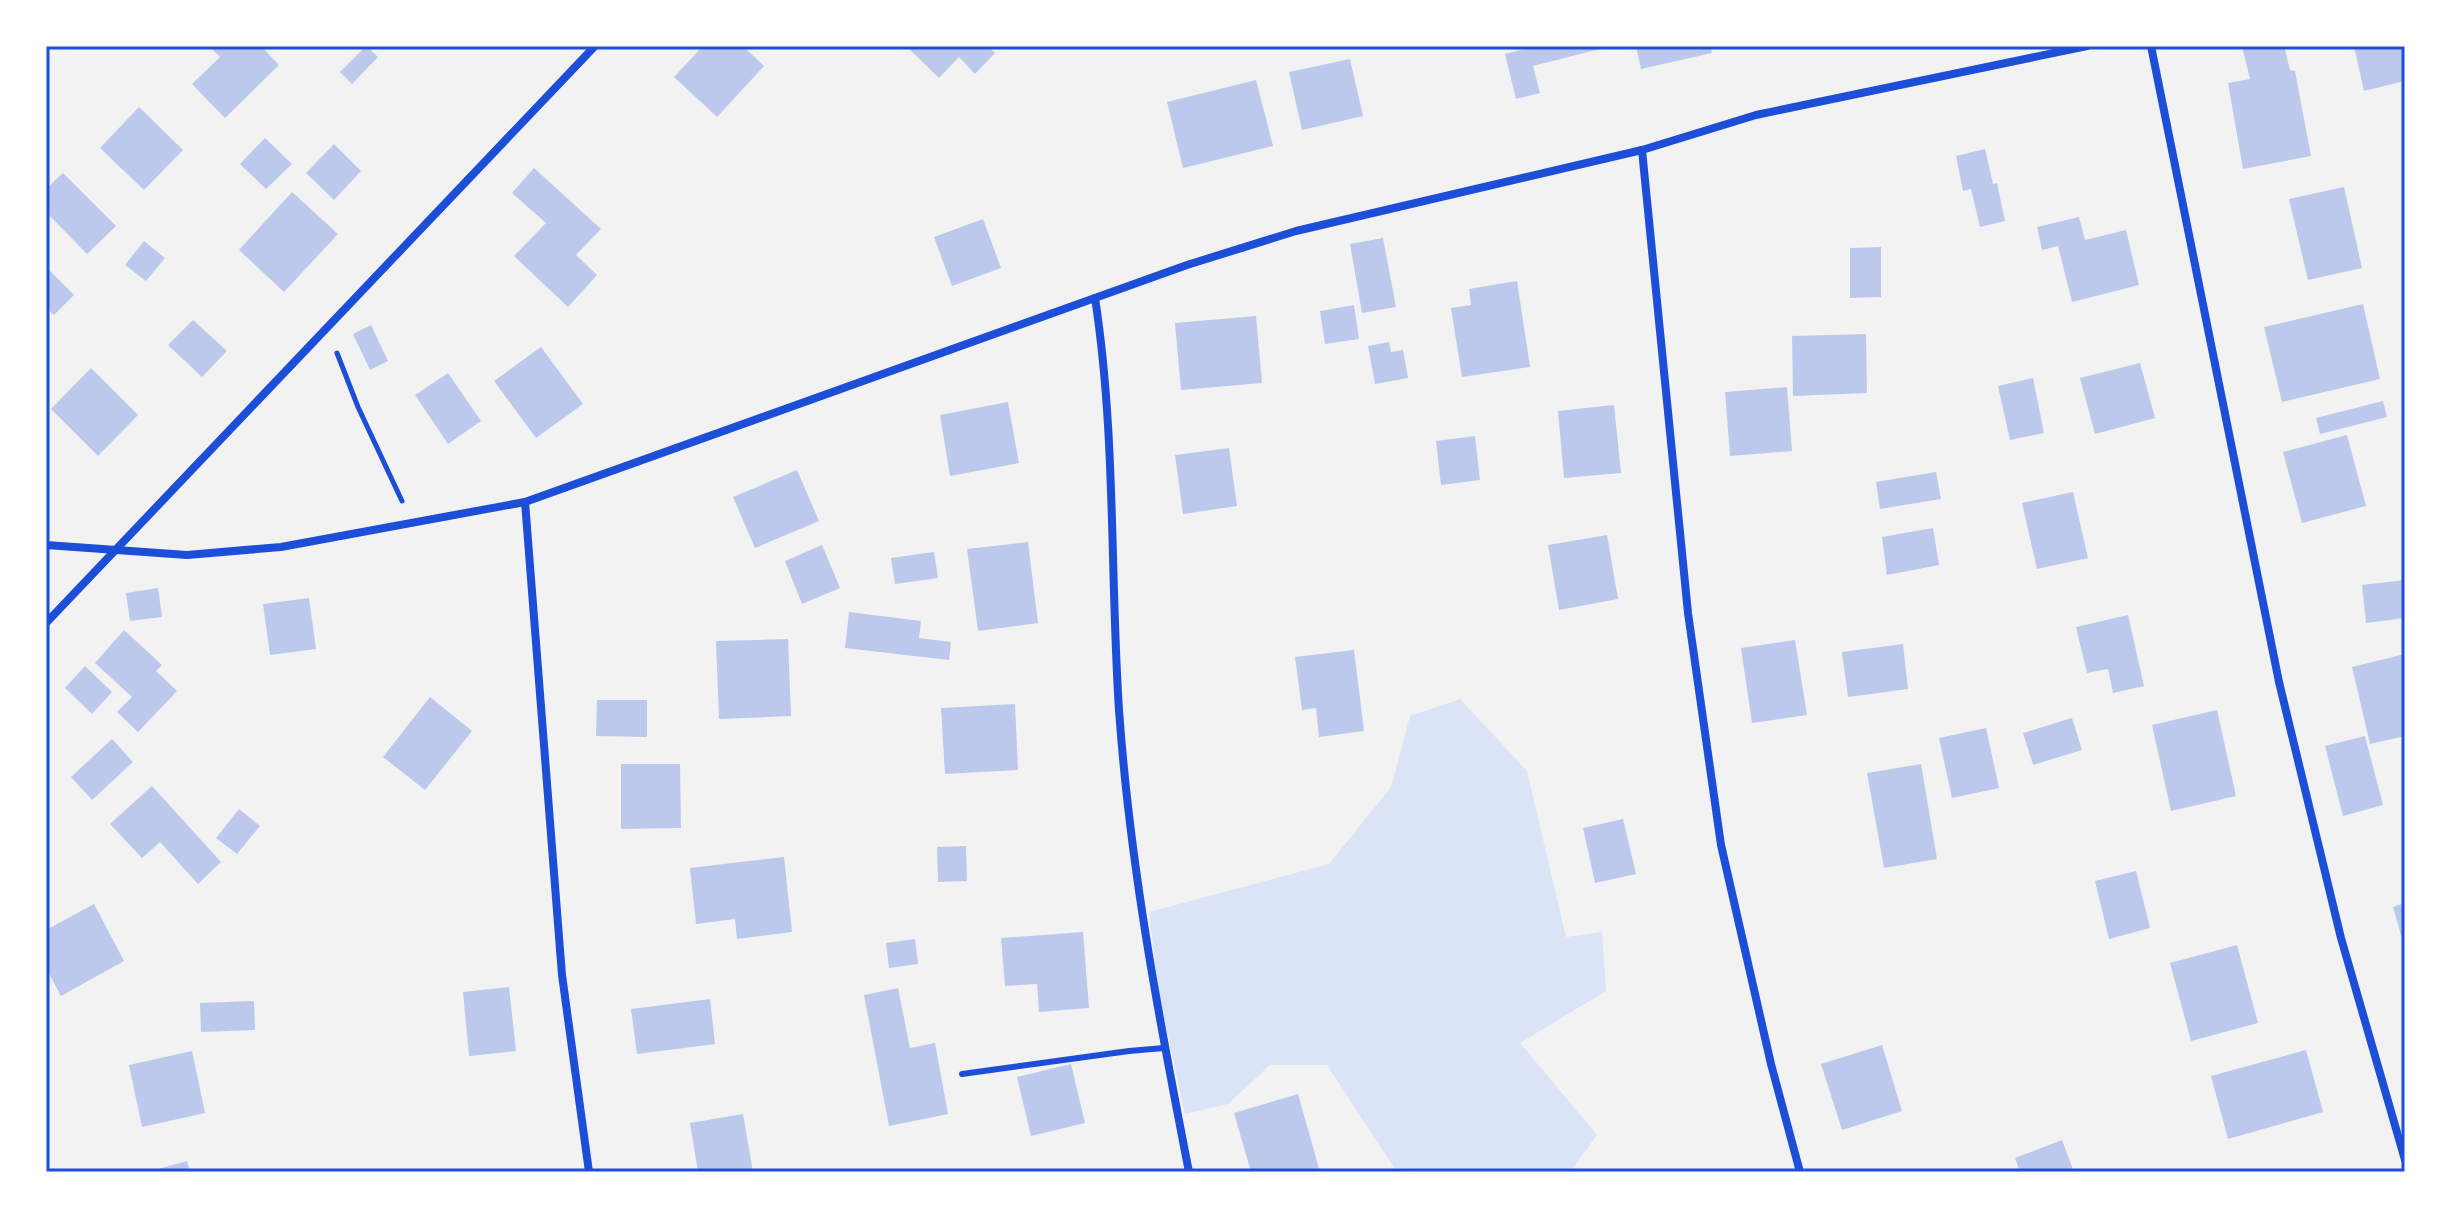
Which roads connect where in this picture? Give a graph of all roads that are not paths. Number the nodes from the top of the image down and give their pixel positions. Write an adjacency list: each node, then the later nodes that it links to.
1 (595, 46): 8 (street)
2 (2087, 46): 4 (street)
3 (2151, 46): 12 (street)
4 (1642, 150): 5 (street); 15 (street)
5 (1095, 298): 6 (street); 10 (street)
6 (525, 502): 8 (street); 13 (street)
7 (46, 545): 8 (street)
8 (119, 548): 9 (street)
9 (46, 623)
10 (1164, 1048): 11 (lane); 14 (street)
11 (962, 1074)
12 (2405, 1160)
13 (589, 1172)
14 (1189, 1172)
15 (1800, 1172)

